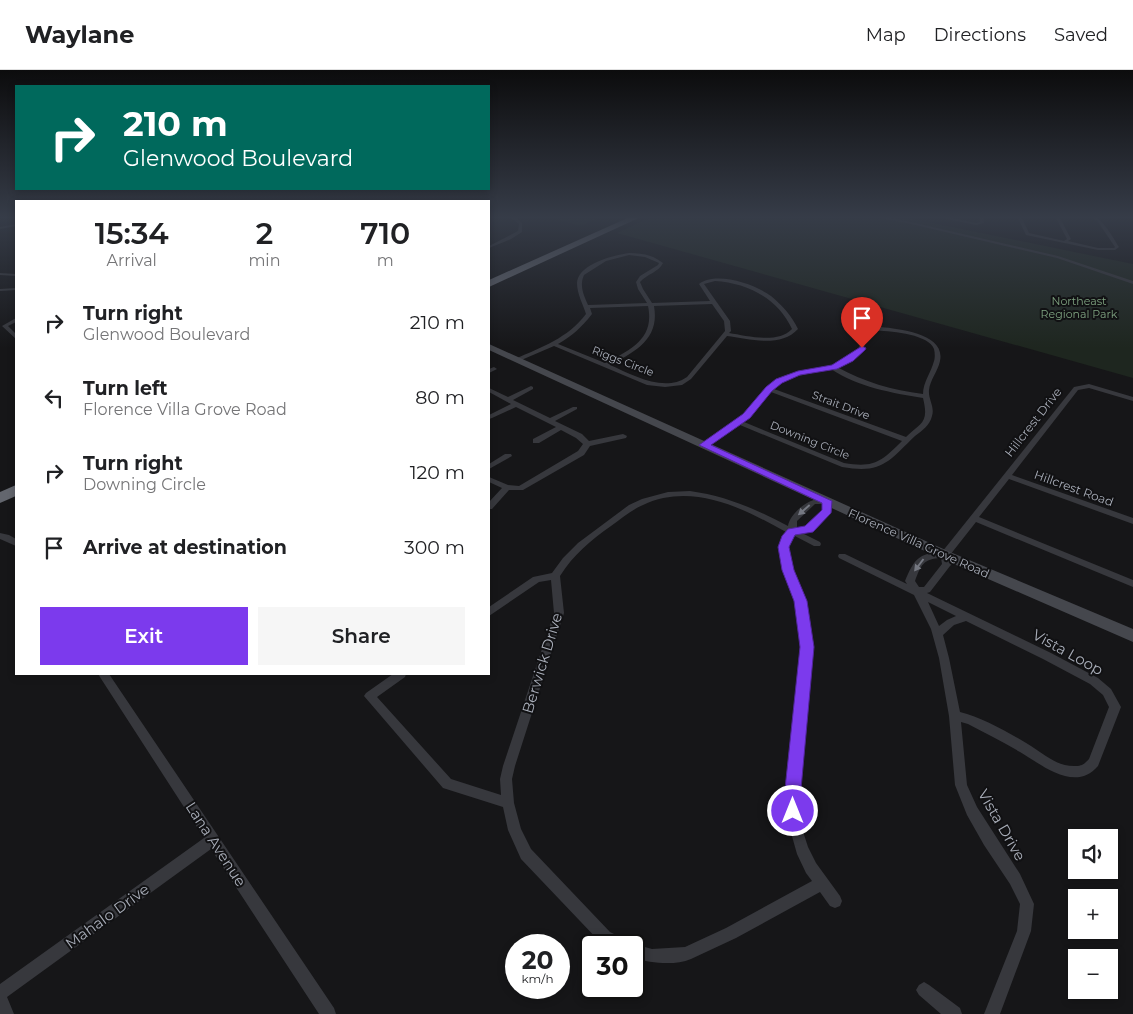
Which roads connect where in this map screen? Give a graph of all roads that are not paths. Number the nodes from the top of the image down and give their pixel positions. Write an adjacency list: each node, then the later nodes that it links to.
1 (525, 260): 9 (highway)
2 (541, 260): 10 (highway)
3 (606, 260): 6 (street)
4 (656, 260): 15 (street)
5 (1062, 260): 11 (street)
6 (598, 264): 16 (street)
7 (0, 274): 8 (street)
8 (15, 274)
9 (490, 276)
10 (490, 284)
11 (1133, 284)
12 (15, 289): 13 (street)
13 (0, 290)
14 (713, 302): 15 (street); 18 (street); 18 (street)
15 (650, 305): 16 (street); 23 (street)
16 (587, 307): 20 (street)
17 (15, 321): 19 (street)
18 (725, 334): 23 (street, Riggs Circle)
19 (15, 336)
20 (554, 344): 22 (street); 23 (street, Riggs Circle)
21 (490, 349): 22 (street, Florence Villa Grove Road)
22 (517, 360): 41 (street, Florence Villa Grove Road)
23 (606, 365)
24 (834, 368): 26 (street, Downing Circle); 28 (street); 28 (street, Downing Circle)
25 (531, 388): 30 (street)
26 (769, 389): 35 (street, Downing Circle); 38 (street, Strait Drive)
27 (490, 391): 30 (street)
28 (927, 397): 38 (street, Downing Circle)
29 (1133, 399): 44 (street, Hillcrest Drive)
30 (507, 400): 31 (street)
31 (516, 404): 33 (street); 34 (street)
32 (575, 408): 34 (street)
33 (490, 417)
34 (550, 421): 36 (street)
35 (739, 422): 38 (street, Downing Circle); 41 (street, Downing Circle)
36 (561, 427): 39 (street); 40 (street)
37 (623, 436): 40 (street)
38 (906, 440)
39 (536, 441)
40 (587, 444): 47 (street)
41 (704, 445): 52 (street, Florence Villa Grove Road)
42 (508, 456): 43 (street)
43 (490, 466)
44 (1008, 476): 55 (street, Hillcrest Drive); 56 (street, Hillcrest Road)
45 (490, 480): 47 (street)
46 (15, 484): 49 (highway)
47 (506, 488): 54 (street)
48 (15, 490): 51 (highway)
49 (0, 491)
50 (15, 497): 53 (highway)
51 (0, 498)
52 (827, 501): 57 (street, one-way to 57); 57 (street); 61 (street, Florence Villa Grove Road)
53 (0, 504)
54 (490, 506)
55 (974, 518): 61 (street, Hillcrest Drive); 64 (street)
56 (1133, 521)
57 (792, 531): 60 (street); 63 (street); 75 (street)
58 (0, 536): 59 (street)
59 (15, 542)
60 (817, 544)
61 (945, 555): 65 (street); 65 (street, one-way to 65); 69 (street, Florence Villa Grove Road)
62 (842, 556): 65 (street, Vista Loop)
63 (555, 576): 66 (street); 73 (street, Berwick Drive)
64 (1133, 584)
65 (915, 591): 67 (street, Vista Loop); 68 (street, Vista Drive)
66 (490, 611)
67 (968, 617): 68 (street); 72 (street, Vista Loop)
68 (937, 634): 72 (street, Vista Drive)
69 (1133, 636)
70 (104, 675): 74 (street, Lana Avenue)
71 (400, 675): 73 (street)
72 (955, 716): 85 (street, Vista Drive)
73 (508, 803): 77 (street, Berwick Drive)
74 (214, 839): 80 (street, Mahalo Drive); 83 (street, Lana Avenue)
75 (821, 884): 76 (street); 78 (street)
76 (835, 901)
77 (602, 934)
78 (645, 954)
79 (924, 990): 84 (street)
80 (0, 993)
81 (0, 998): 82 (street)
82 (6, 1014)
83 (328, 1014)
84 (954, 1014)
85 (992, 1014)

